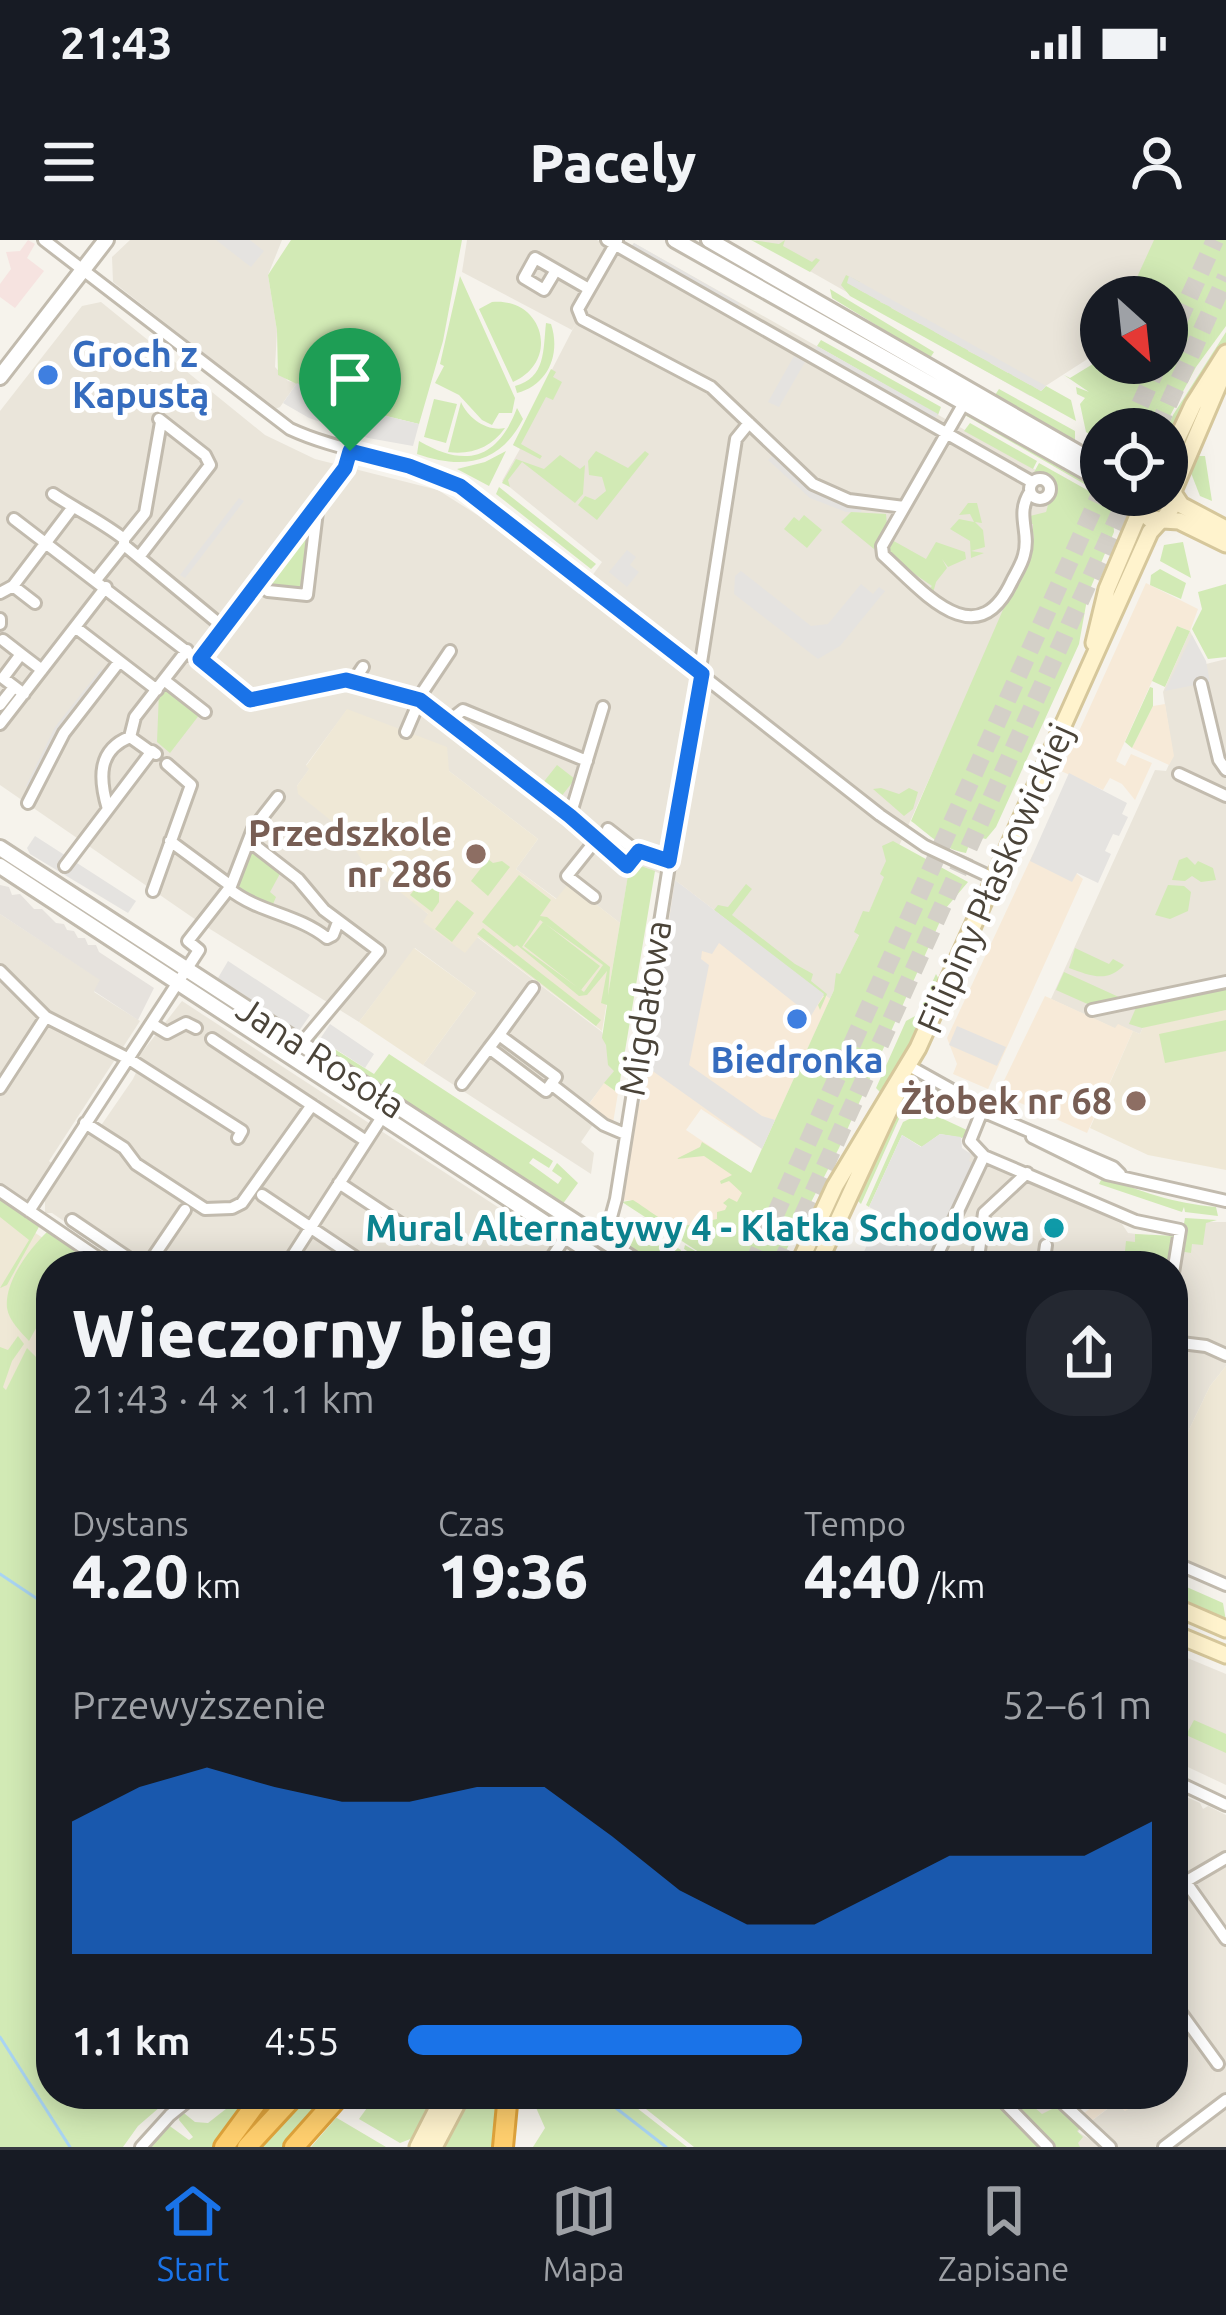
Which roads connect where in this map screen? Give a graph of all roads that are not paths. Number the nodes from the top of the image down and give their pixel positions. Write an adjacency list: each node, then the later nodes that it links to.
1 (44, 240): 6 (street)
2 (106, 240): 6 (street)
3 (675, 240): 12 (street)
4 (709, 240): 18 (street)
5 (613, 242): 8 (street); 15 (street)
6 (82, 270): 11 (street); 16 (street)
7 (556, 270): 8 (street)
8 (589, 289): 14 (street)
9 (1226, 352): 13 (main road)
10 (1226, 367): 17 (main road)
11 (0, 377)
12 (964, 403): 15 (street); 19 (street)
13 (1188, 416)
14 (749, 423): 23 (street); 52 (street, Migdałowa)
15 (946, 432): 23 (street); 23 (street)
16 (350, 451): 21 (street); 52 (street)
17 (1188, 452)
18 (1080, 454)
19 (1080, 468)
20 (53, 494): 22 (street)
21 (318, 503): 37 (street); 37 (street)
22 (73, 507): 33 (street); 34 (street)
23 (904, 507)
24 (1188, 509): 32 (main road)
25 (145, 511): 31 (street); 31 (street); 34 (street)
26 (1136, 516): 51 (main road, Filipiny Płaskowickiej)
27 (1146, 516): 30 (main road)
28 (1165, 516): 30 (main road, Filipiny Płaskowickiej)
29 (14, 518): 33 (street)
30 (1162, 520): 35 (main road); 51 (main road, Filipiny Płaskowickiej)
31 (165, 522): 36 (street)
32 (1226, 529)
33 (46, 542): 38 (street); 39 (street)
34 (124, 542): 36 (street); 38 (street)
35 (1226, 544)
36 (139, 557): 42 (street)
37 (256, 581): 42 (street)
38 (101, 584): 43 (street); 45 (street)
39 (13, 586): 40 (street); 41 (street)
40 (0, 593)
41 (35, 603)
42 (222, 626): 48 (street)
43 (75, 627): 49 (street); 50 (street)
44 (3, 640): 47 (street)
45 (187, 650): 48 (street); 54 (street)
46 (450, 651): 56 (street)
47 (21, 654): 50 (street); 55 (street)
48 (200, 659): 56 (street)
49 (119, 662): 54 (street); 70 (street)
50 (42, 670): 55 (street)
51 (1087, 670): 82 (main road, Filipiny Płaskowickiej)
52 (702, 674): 79 (street, Migdałowa); 82 (street)
53 (1201, 684): 66 (street)
54 (160, 685): 59 (street); 63 (street)
55 (19, 691): 57 (street); 60 (street)
56 (420, 700): 61 (street); 62 (street)
57 (0, 705)
58 (602, 707): 64 (street)
59 (206, 712)
60 (1, 721)
61 (449, 722): 64 (street); 72 (street)
62 (406, 732)
63 (130, 737): 71 (street); 71 (street)
64 (587, 761): 72 (street)
65 (167, 764): 74 (street)
66 (1226, 770)
67 (1179, 774): 68 (street)
68 (1226, 796)
69 (278, 797): 75 (street)
70 (28, 803)
71 (108, 808): 81 (street)
72 (570, 816): 76 (street)
73 (608, 829): 78 (street)
74 (170, 841): 83 (street); 84 (street)
75 (249, 841): 83 (street); 86 (street)
76 (595, 842): 78 (street); 85 (street)
77 (0, 848): 88 (street, Jana Rosoła)
78 (639, 851): 79 (street)
79 (669, 861): 111 (street, Migdałowa)
80 (0, 866): 88 (street, Jana Rosoła)
81 (64, 866)
82 (995, 879): 101 (main road, Filipiny Płaskowickiej)
83 (230, 888): 86 (street); 88 (street)
84 (153, 891)
85 (594, 897)
86 (338, 922): 97 (street)
87 (0, 971): 92 (street)
88 (182, 976): 93 (street); 97 (street, Jana Rosoła); 109 (street, Jana Rosoła)
89 (1226, 982): 91 (street)
90 (533, 988): 95 (street)
91 (1092, 1010)
92 (46, 1017): 100 (street); 102 (street)
93 (152, 1024): 94 (street); 100 (street)
94 (196, 1028)
95 (499, 1034): 98 (street); 104 (street)
96 (212, 1039): 107 (street)
97 (301, 1044): 126 (street, Jana Rosoła)
98 (489, 1048): 103 (street); 104 (street)
99 (0, 1058): 102 (street)
100 (128, 1059): 110 (street); 112 (street)
101 (909, 1066): 105 (main road, Filipiny Płaskowickiej); 108 (street)
102 (13, 1067): 106 (street)
103 (463, 1084)
104 (550, 1084): 111 (street)
105 (899, 1084): 108 (street); 136 (main road, Filipiny Płaskowickiej); 137 (main road, Filipiny Płaskowickiej)
106 (0, 1088)
107 (312, 1105): 110 (street); 113 (street)
108 (982, 1111): 114 (street); 119 (street)
109 (382, 1117): 113 (street); 124 (street, Jana Rosoła)
110 (86, 1123): 120 (street)
111 (625, 1134): 126 (street, Migdałowa)
112 (238, 1138)
113 (366, 1141): 116 (street)
114 (984, 1156): 115 (street); 138 (street)
115 (1027, 1173): 139 (street); 141 (street)
116 (339, 1183): 123 (street); 125 (street)
117 (0, 1191): 120 (street)
118 (262, 1196): 123 (street)
119 (1226, 1197)
120 (29, 1210): 128 (street)
121 (185, 1210): 130 (street)
122 (72, 1220): 129 (street)
123 (310, 1228): 131 (street); 132 (street)
124 (566, 1236): 133 (street); 134 (street, Jana Rosoła)
125 (422, 1238)
126 (598, 1238): 135 (street, Jana Rosoła)
127 (1046, 1245): 140 (street)
128 (88, 1251)
129 (121, 1251)
130 (155, 1251)
131 (295, 1251)
132 (345, 1251)
133 (556, 1251)
134 (588, 1251)
135 (619, 1251)
136 (805, 1251)
137 (824, 1251)
138 (939, 1251)
139 (979, 1251)
140 (1045, 1251)
141 (1177, 1251)
142 (1188, 1344): 143 (street)
143 (1226, 1355)
144 (1188, 1569): 145 (street)
145 (1226, 1585)
146 (1188, 1613): 147 (main road)
147 (1226, 1630)
148 (1188, 1639): 149 (main road)
149 (1226, 1655)
150 (1188, 1787): 151 (street)
151 (1226, 1805)
152 (1226, 1858): 153 (street)
153 (1188, 1879)
154 (1188, 1885): 155 (street)
155 (1226, 1939)
156 (1188, 2023): 157 (street)
157 (1218, 2064)
158 (1226, 2100): 177 (street)
159 (177, 2109): 168 (street)
160 (252, 2109): 169 (highway)
161 (282, 2109): 170 (highway)
162 (328, 2109): 171 (highway)
163 (438, 2109): 172 (main road)
164 (454, 2109): 173 (main road)
165 (506, 2109): 174 (highway)
166 (1011, 2109): 175 (street)
167 (1069, 2109): 176 (street)
168 (141, 2147)
169 (224, 2147)
170 (248, 2147)
171 (294, 2147)
172 (418, 2147)
173 (434, 2147)
174 (502, 2147)
175 (1048, 2147)
176 (1110, 2147)
177 (1164, 2147)

